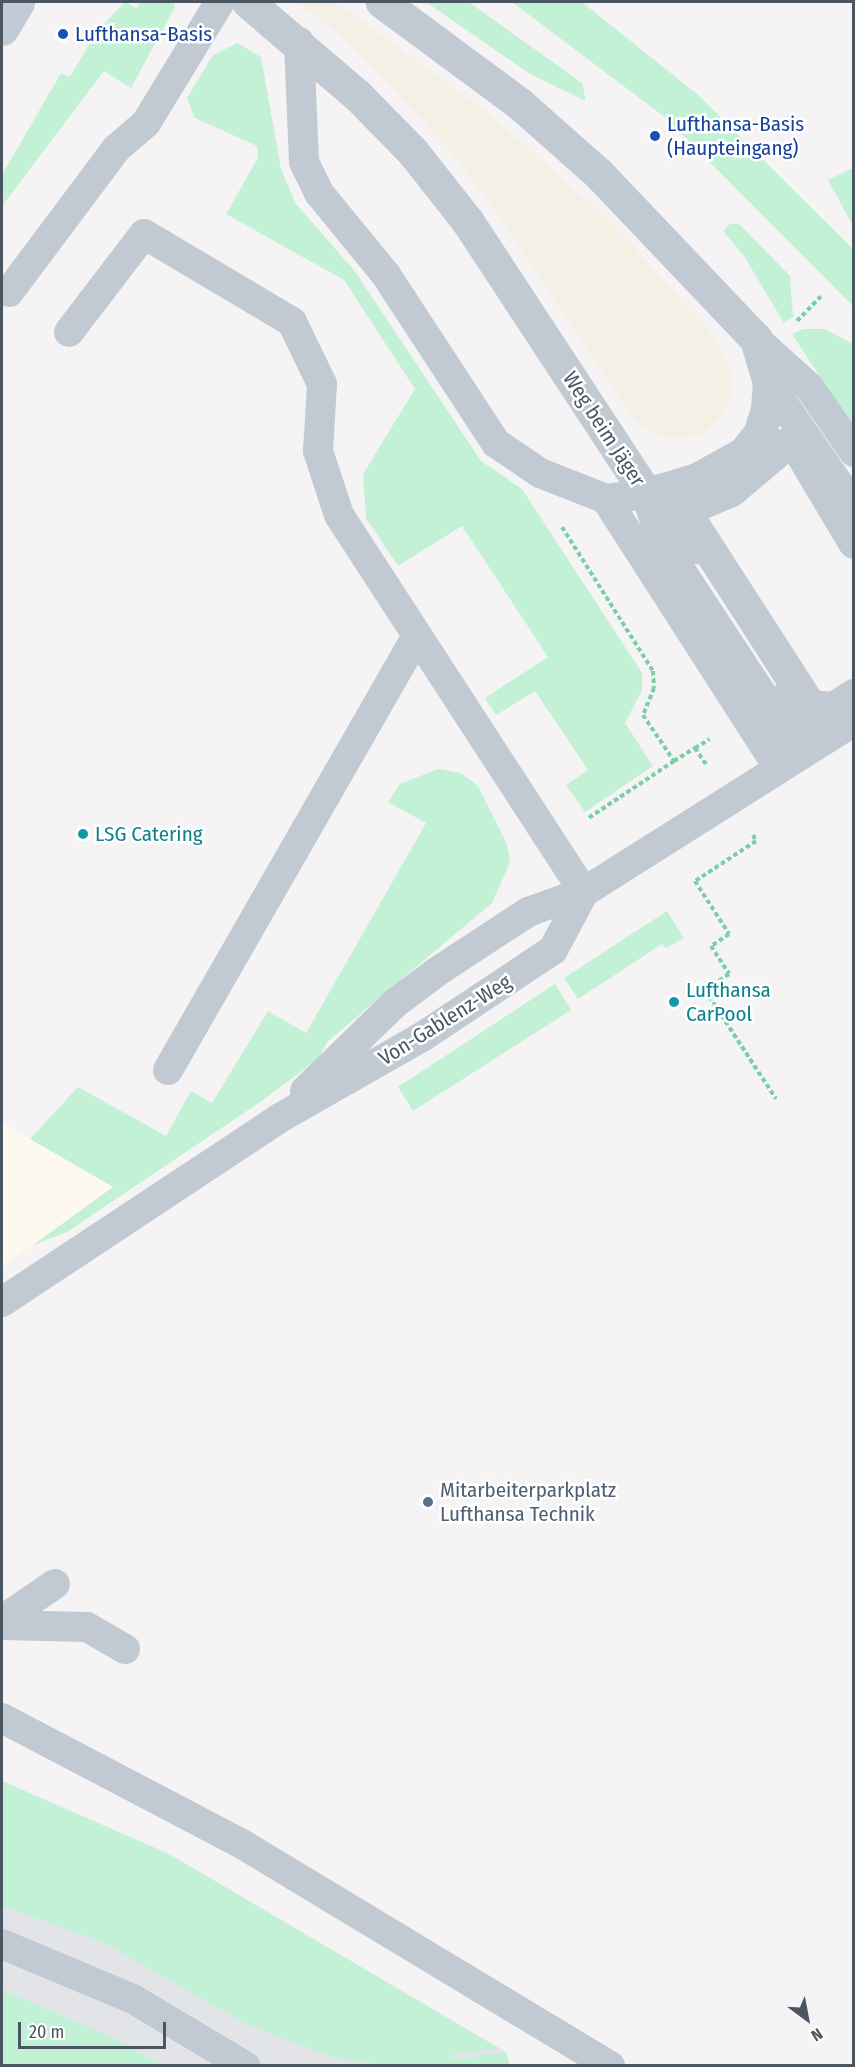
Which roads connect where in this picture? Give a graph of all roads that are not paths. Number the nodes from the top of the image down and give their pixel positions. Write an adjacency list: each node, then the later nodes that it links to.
1 (18, 2): 5 (street)
2 (220, 2): 7 (lane)
3 (248, 2): 6 (street, Weg beim Jäger)
4 (382, 2): 9 (street, Weg beim Jäger)
5 (2, 29)
6 (299, 42): 12 (street, Weg beim Jäger); 13 (lane)
7 (9, 292)
8 (69, 332): 17 (lane)
9 (756, 339): 10 (street, Weg beim Jäger); 11 (lane)
10 (768, 383): 12 (street, Weg beim Jäger); 14 (lane)
11 (854, 452)
12 (646, 494): 13 (lane); 16 (lane); 20 (lane)
13 (606, 499): 16 (lane)
14 (854, 506)
15 (854, 542): 18 (street)
16 (641, 557): 20 (lane)
17 (417, 636): 21 (lane); 22 (lane)
18 (854, 695)
19 (854, 721): 20 (lane, Von-Gablenz-Weg)
20 (801, 754): 21 (lane, Von-Gablenz-Weg)
21 (584, 892): 23 (lane, Von-Gablenz-Weg); 23 (lane, Von-Gablenz-Weg)
22 (168, 1070)
23 (278, 1119): 24 (lane, Von-Gablenz-Weg)
24 (2, 1302)
25 (55, 1584): 26 (lane)
26 (2, 1620)
27 (2, 1625): 28 (lane)
28 (125, 1648)
29 (2, 1718): 32 (lane)
30 (2, 1944): 31 (lane)
31 (245, 2066)
32 (610, 2066)

